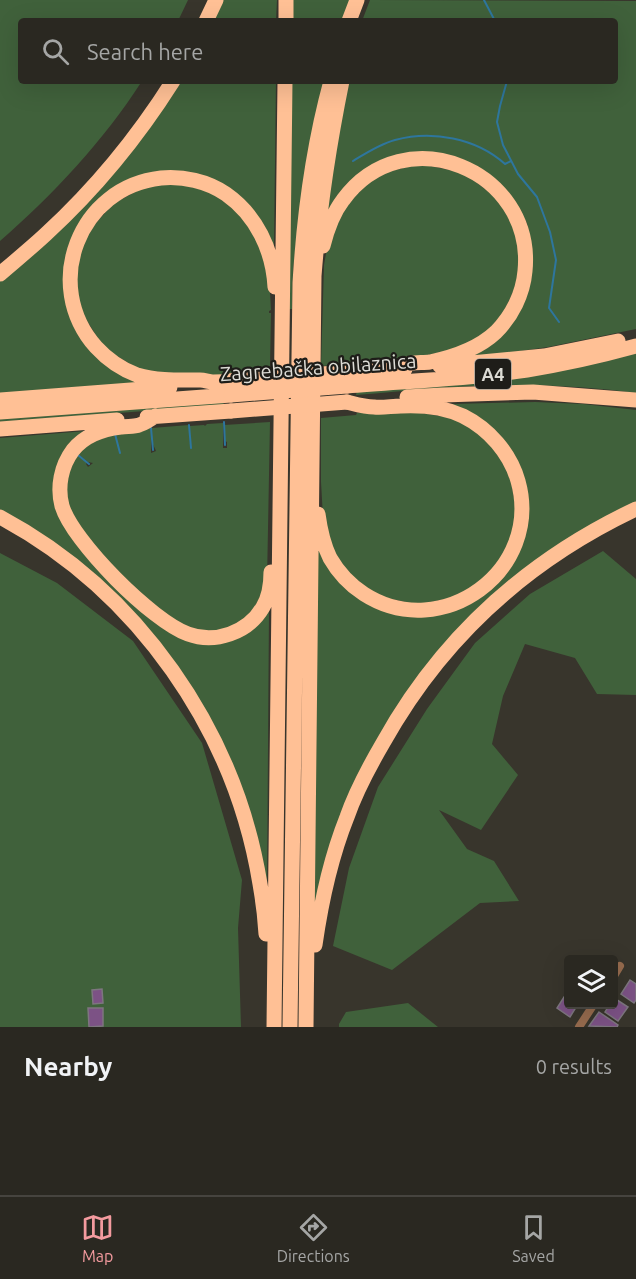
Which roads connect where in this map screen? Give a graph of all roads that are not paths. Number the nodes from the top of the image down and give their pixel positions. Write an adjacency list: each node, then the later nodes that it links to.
1 (216, 0): 4 (highway)
2 (286, 0): 5 (highway)
3 (358, 0): 6 (highway); 7 (highway)
4 (207, 18)
5 (286, 18)
6 (350, 18)
7 (355, 18)
8 (171, 84): 12 (highway)
9 (285, 84): 16 (highway)
10 (330, 84): 36 (highway)
11 (341, 84): 13 (highway)
12 (0, 274)
13 (314, 296): 17 (highway); 27 (highway)
14 (636, 337): 17 (highway)
15 (636, 346): 18 (highway, Zagrebačka obilaznica / A4)
16 (282, 370): 19 (highway); 30 (highway)
17 (395, 370): 18 (highway)
18 (347, 379): 20 (highway, Zagrebačka obilaznica / A4, bridge)
19 (211, 382): 20 (highway); 21 (highway)
20 (231, 388): 24 (highway, Zagrebačka obilaznica / A4)
21 (0, 400)
22 (636, 400): 23 (highway)
23 (347, 402): 25 (highway, Zagrebačka obilaznica, bridge); 27 (highway)
24 (0, 412)
25 (156, 416): 26 (highway, Zagrebačka obilaznica); 30 (highway)
26 (0, 429)
27 (312, 452): 33 (highway)
28 (636, 509): 33 (highway)
29 (0, 517): 35 (highway)
30 (280, 532): 35 (highway)
31 (620, 966): 32 (street)
32 (618, 969)
33 (307, 995): 37 (highway)
34 (591, 1009): 38 (street)
35 (274, 1025)
36 (290, 1027)
37 (306, 1027)
38 (579, 1027)

